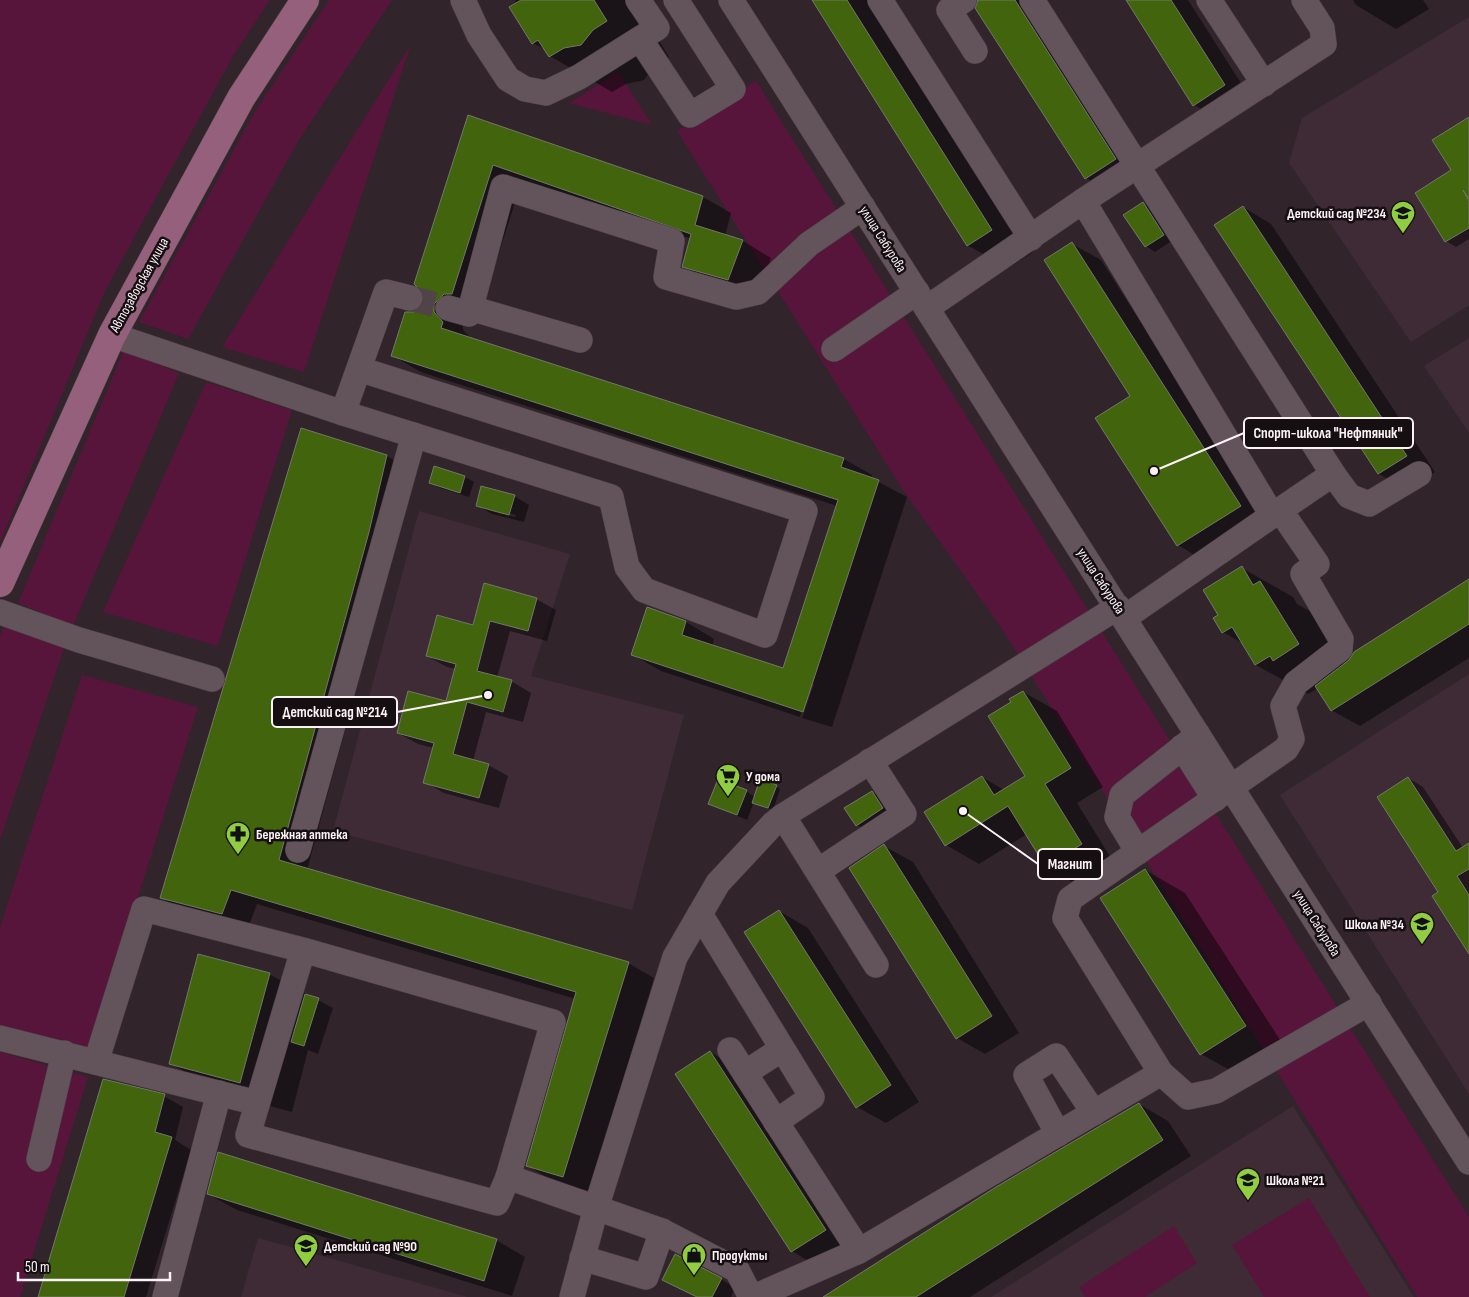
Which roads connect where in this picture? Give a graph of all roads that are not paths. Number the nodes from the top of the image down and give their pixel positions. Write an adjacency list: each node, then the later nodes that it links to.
1 (304, 0): 20 (main road, Автозаводская улица)
2 (463, 0): 11 (street)
3 (638, 0): 11 (street)
4 (880, 0): 17 (street)
5 (964, 0): 12 (street)
6 (1032, 0): 14 (street)
7 (1209, 0): 13 (street)
8 (1304, 0): 13 (street)
9 (677, 1): 11 (street); 11 (street)
10 (741, 3): 16 (street, улица Сабурова)
11 (648, 34)
12 (975, 51)
13 (1264, 84): 14 (street)
14 (1139, 165): 15 (street); 26 (street)
15 (1083, 201): 17 (street); 28 (street)
16 (863, 207): 19 (street, улица Сабурова); 21 (street)
17 (1031, 238): 19 (street)
18 (410, 298): 23 (street)
19 (922, 300): 22 (street); 31 (street, улица Сабурова)
20 (112, 335): 24 (street); 29 (main road, Автозаводская улица)
21 (580, 340)
22 (834, 349)
23 (358, 369): 24 (street); 25 (street)
24 (343, 413): 25 (street)
25 (414, 435): 37 (street)
26 (1333, 474): 27 (street); 28 (street)
27 (1419, 474)
28 (1276, 513): 31 (street); 35 (street)
29 (0, 583)
30 (0, 612): 32 (street)
31 (1121, 612): 33 (street, улица Сабурова); 34 (street)
32 (212, 679)
33 (1190, 741): 35 (street, улица Сабурова); 38 (street)
34 (870, 761): 36 (street); 39 (street)
35 (1223, 794): 38 (street); 43 (street, улица Сабурова)
36 (783, 816): 39 (street); 40 (street)
37 (298, 850)
38 (1138, 852): 50 (street)
39 (818, 871): 42 (street)
40 (700, 914): 45 (street); 59 (street)
41 (303, 950): 48 (street); 52 (street); 58 (street)
42 (876, 965)
43 (1369, 1003): 50 (street); 57 (street, улица Сабурова)
44 (0, 1038): 47 (street)
45 (782, 1049): 49 (street); 54 (street)
46 (730, 1050): 49 (street)
47 (64, 1054): 48 (street); 56 (street)
48 (96, 1062): 51 (street)
49 (745, 1073): 54 (street)
50 (1161, 1073): 53 (street)
51 (218, 1093): 52 (street); 63 (street)
52 (257, 1103): 58 (street)
53 (1094, 1113): 55 (street); 55 (street)
54 (776, 1122): 61 (street)
55 (1058, 1134): 61 (street)
56 (39, 1159)
57 (1469, 1162)
58 (508, 1177): 59 (street)
59 (596, 1208): 60 (street); 62 (street)
60 (662, 1230): 62 (street); 65 (street)
61 (859, 1251): 65 (street)
62 (582, 1258): 64 (street)
63 (165, 1297)
64 (572, 1297)
65 (752, 1297)

